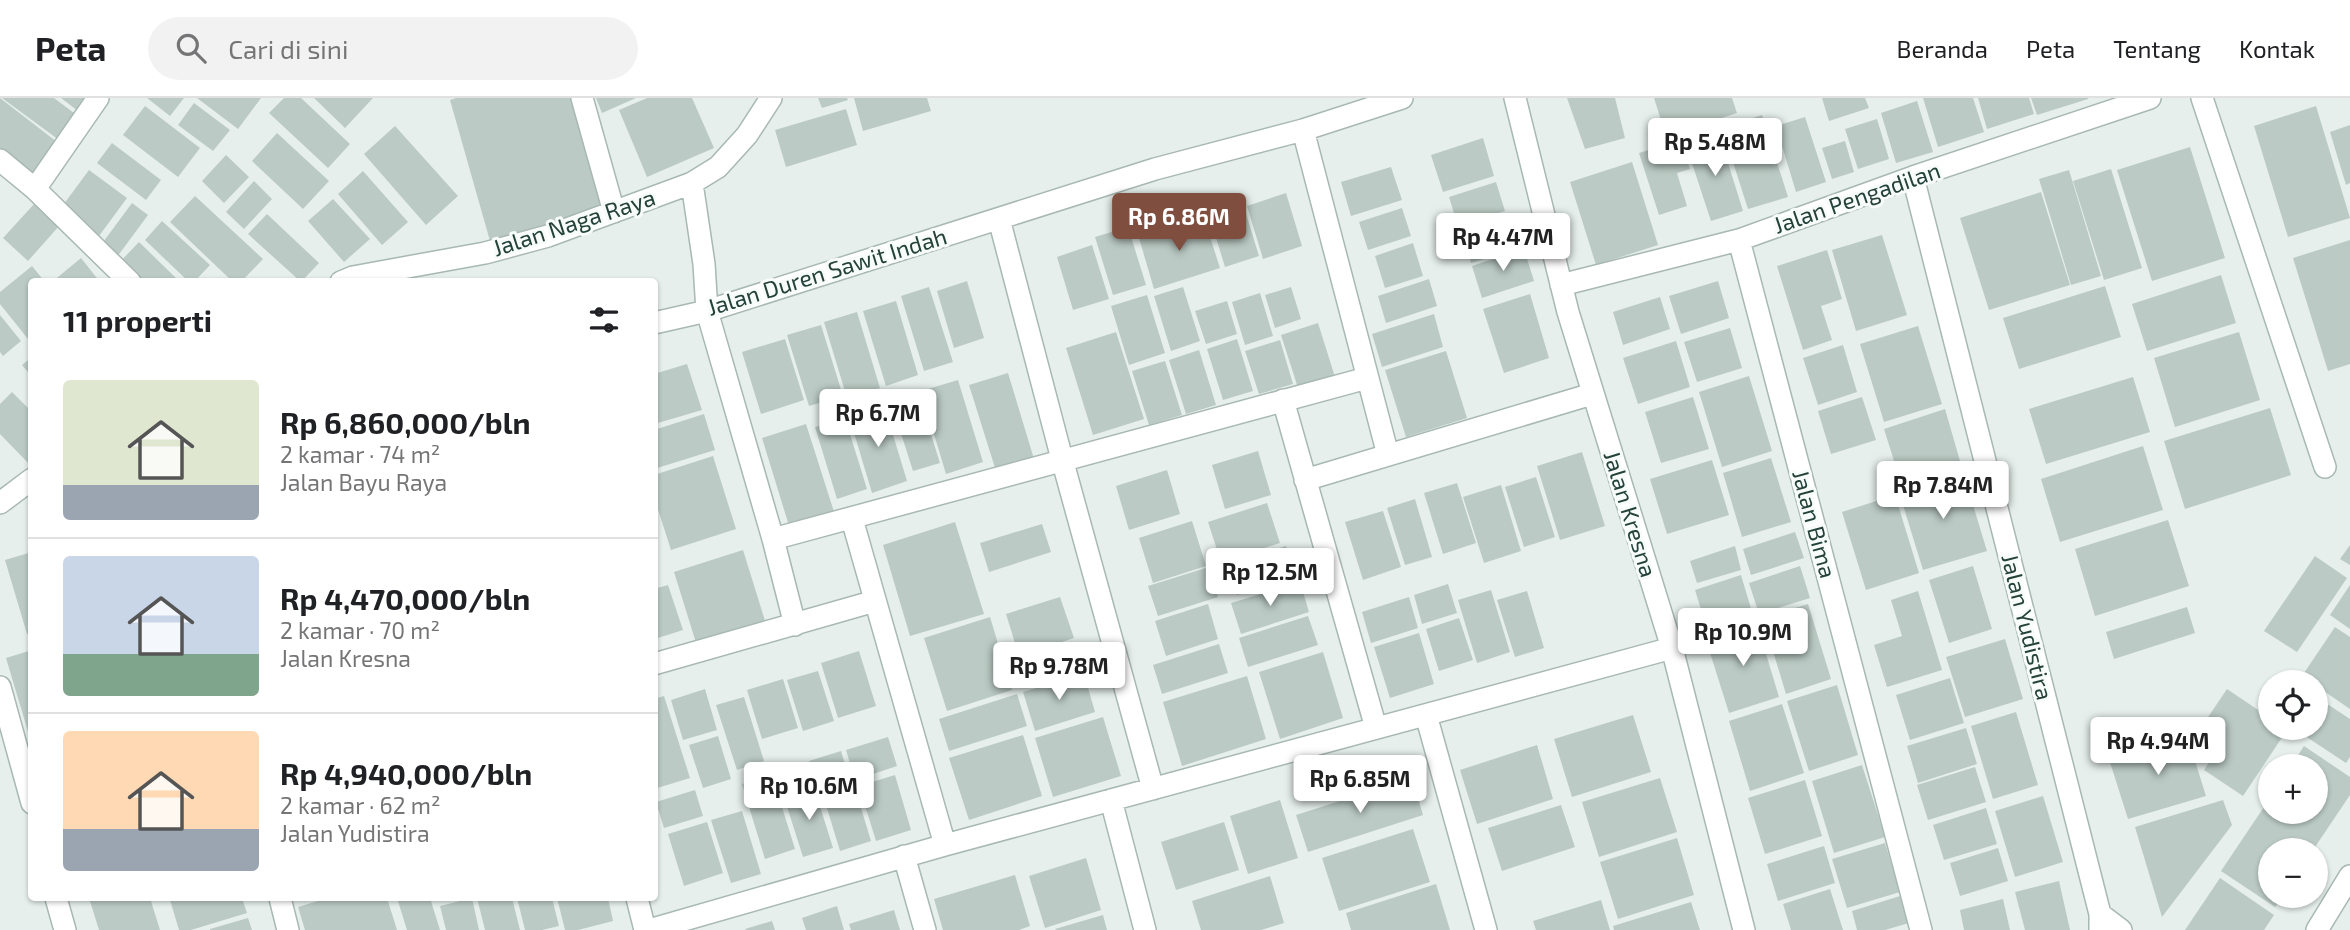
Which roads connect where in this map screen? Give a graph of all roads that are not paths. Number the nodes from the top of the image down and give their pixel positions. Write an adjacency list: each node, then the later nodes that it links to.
1 (98, 98): 12 (street)
2 (582, 98): 13 (street)
3 (771, 98): 11 (street, Jalan Naga Raya)
4 (1402, 98): 8 (street, Jalan Duren Sawit Indah)
5 (1515, 98): 18 (street, Jalan Kresna)
6 (2150, 98): 10 (street, Jalan Pengadilan)
7 (2202, 98): 26 (street)
8 (1303, 130): 14 (street, Jalan Duren Sawit Indah); 21 (street)
9 (0, 160): 12 (street)
10 (1913, 177): 15 (street, Jalan Pengadilan); 49 (street, Jalan Yudistira)
11 (692, 183): 13 (street, Jalan Naga Raya); 19 (street)
12 (35, 189): 16 (street)
13 (614, 212): 17 (street, Jalan Naga Raya)
14 (999, 219): 19 (street, Jalan Duren Sawit Indah); 25 (street)
15 (1739, 240): 18 (street, Jalan Pengadilan); 57 (street, Jalan Bima)
16 (126, 278)
17 (351, 278)
18 (1561, 285): 22 (street, Jalan Kresna)
19 (707, 311): 20 (street, Jalan Duren Sawit Indah); 31 (street)
20 (658, 322)
21 (1367, 378): 23 (street); 24 (street)
22 (1592, 394): 24 (street); 34 (street, Jalan Kresna)
23 (1283, 400): 25 (street); 27 (street)
24 (1388, 455): 27 (street)
25 (1062, 459): 30 (street); 41 (street)
26 (2325, 467)
27 (1306, 480): 38 (street)
28 (28, 484): 29 (street)
29 (0, 503)
30 (852, 519): 31 (street); 32 (street)
31 (773, 539): 33 (street)
32 (875, 601): 33 (street); 43 (street)
33 (794, 625): 35 (street)
34 (1672, 648): 37 (street); 56 (street, Jalan Kresna)
35 (658, 663)
36 (0, 687): 39 (street)
37 (1426, 715): 38 (street); 55 (street)
38 (1376, 728): 41 (street)
39 (25, 750): 40 (street)
40 (28, 773)
41 (1153, 789): 42 (street)
42 (1111, 800): 43 (street); 54 (street)
43 (944, 845): 44 (street)
44 (904, 856): 52 (street); 53 (street)
45 (2350, 876): 59 (street)
46 (57, 901): 50 (street)
47 (281, 901): 51 (street)
48 (638, 901): 52 (street)
49 (2100, 922): 58 (street, Jalan Yudistira)
50 (65, 930)
51 (288, 930)
52 (647, 930)
53 (925, 930)
54 (1145, 930)
55 (1486, 930)
56 (1744, 930)
57 (1921, 930)
58 (2121, 930)
59 (2317, 930)

